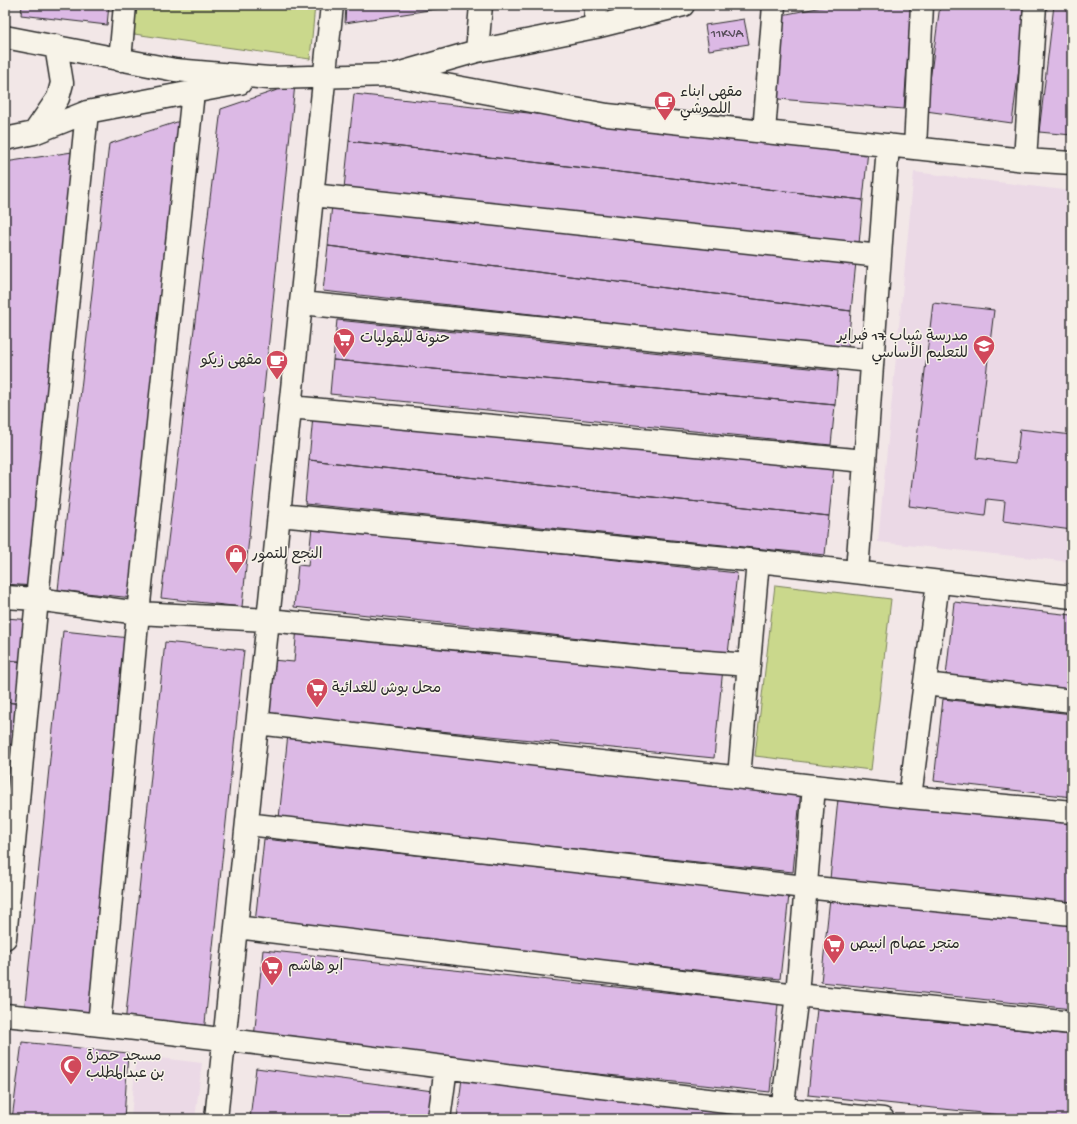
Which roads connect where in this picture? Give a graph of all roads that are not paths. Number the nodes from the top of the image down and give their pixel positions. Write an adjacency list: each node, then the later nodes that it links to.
1 (125, 5): 13 (street)
2 (332, 5): 15 (street)
3 (481, 5): 12 (street)
4 (596, 5): 9 (street)
5 (683, 5): 9 (street)
6 (774, 5): 19 (street)
7 (922, 5): 23 (street)
8 (1035, 5): 24 (street)
9 (594, 27): 12 (street)
10 (5, 37): 11 (street)
11 (56, 46): 13 (street); 20 (street)
12 (478, 51): 14 (street)
13 (120, 60): 16 (street)
14 (392, 75): 15 (street); 19 (street)
15 (324, 77): 16 (street); 26 (street)
16 (269, 78): 17 (street)
17 (193, 92): 18 (street); 39 (street)
18 (87, 112): 20 (street); 38 (street)
19 (764, 132): 22 (street)
20 (34, 133): 21 (street)
21 (5, 139)
22 (888, 145): 23 (street); 27 (street)
23 (915, 148): 24 (street)
24 (1025, 160): 25 (street)
25 (1072, 163)
26 (312, 195): 27 (street); 28 (street)
27 (880, 256): 29 (street)
28 (301, 303): 29 (street); 30 (street)
29 (872, 361): 31 (street)
30 (290, 407): 31 (street); 32 (street)
31 (865, 462): 34 (street)
32 (279, 515): 33 (street); 40 (street)
33 (758, 561): 34 (street); 41 (street)
34 (857, 572): 35 (street)
35 (938, 582): 37 (street); 42 (street)
36 (5, 597): 38 (street)
37 (1072, 597)
38 (37, 599): 39 (street); 53 (street)
39 (138, 613): 40 (street); 57 (street)
40 (268, 620): 41 (street); 44 (street)
41 (748, 664): 45 (street)
42 (925, 684): 43 (street); 47 (street)
43 (1072, 701)
44 (257, 723): 45 (street); 49 (street)
45 (739, 777): 46 (street)
46 (814, 786): 47 (street); 50 (street)
47 (910, 797): 48 (street)
48 (1072, 812)
49 (247, 824): 50 (street); 52 (street)
50 (805, 887): 51 (street); 54 (street)
51 (1072, 914)
52 (236, 927): 54 (street); 58 (street)
53 (5, 938)
54 (797, 995): 56 (street); 60 (street)
55 (5, 1015): 57 (street)
56 (1072, 1023)
57 (99, 1025): 58 (street)
58 (224, 1040): 59 (street); 61 (street)
59 (446, 1067): 60 (street); 62 (street)
60 (782, 1114): 63 (street)
61 (216, 1119)
62 (439, 1119)
63 (883, 1119)

